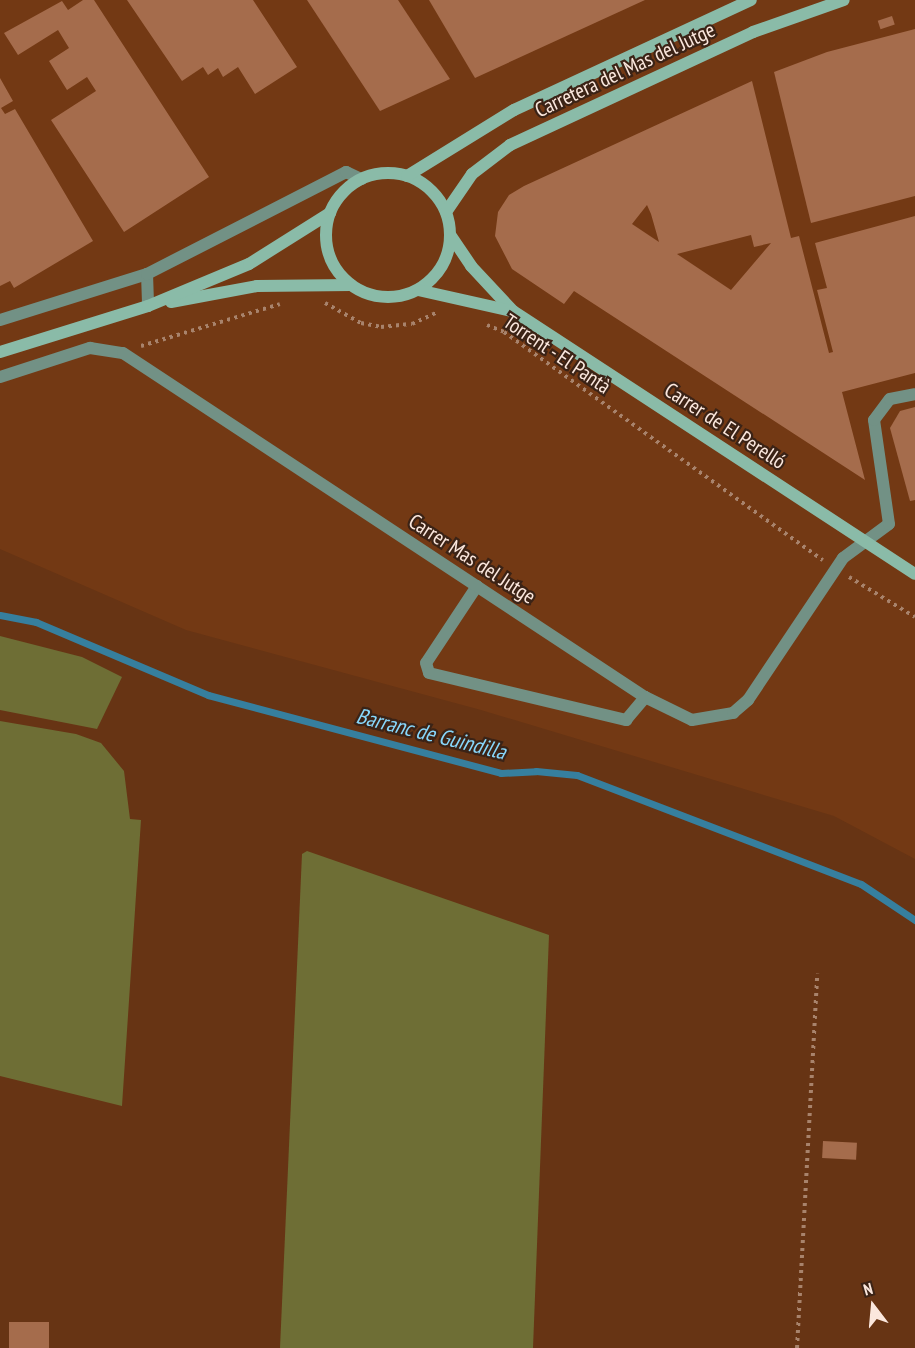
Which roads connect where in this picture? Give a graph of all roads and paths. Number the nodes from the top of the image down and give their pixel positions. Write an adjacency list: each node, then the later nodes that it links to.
1 (751, 0): 3 (street, Carretera del Mas del Jutge)
2 (844, 0): 5 (street, Carretera del Mas del Jutge)
3 (407, 176): 4 (street); 5 (street)
4 (361, 179): 6 (street); 8 (street)
5 (446, 212): 7 (street)
6 (330, 213): 9 (street); 13 (street)
7 (451, 236): 10 (street); 15 (street)
8 (147, 274): 13 (street); 16 (street)
9 (351, 285): 10 (street); 13 (street)
10 (418, 290): 15 (street)
11 (290, 301): 19 (path)
12 (321, 301): 14 (path)
13 (148, 306): 18 (street)
14 (446, 311)
15 (513, 311): 22 (street, Carrer de El Perelló)
16 (0, 320)
17 (484, 323): 23 (path, Torrent - El Pantà)
18 (0, 352)
19 (123, 352): 20 (street, Carrer Mas del Jutge); 25 (street, Carrer Mas del Jutge)
20 (0, 377)
21 (915, 394): 22 (street, Carrer Mas del Jutge)
22 (867, 542): 23 (street, Carrer Mas del Jutge); 24 (street, Carrer de El Perelló)
23 (836, 569): 26 (path, Torrent - El Pantà); 27 (street, Carrer Mas del Jutge)
24 (915, 574)
25 (477, 586): 27 (street, Carrer Mas del Jutge); 27 (street)
26 (915, 617)
27 (645, 697)
28 (817, 974): 29 (path)
29 (796, 1348)

